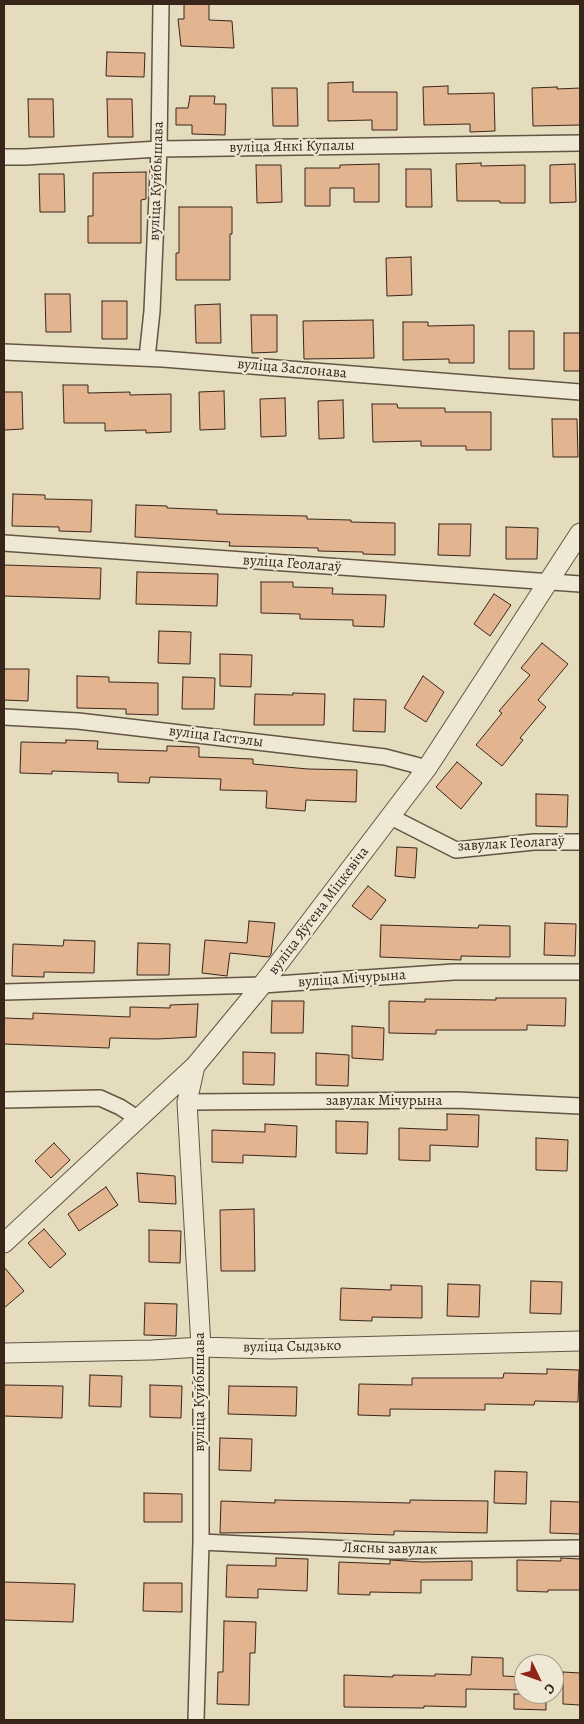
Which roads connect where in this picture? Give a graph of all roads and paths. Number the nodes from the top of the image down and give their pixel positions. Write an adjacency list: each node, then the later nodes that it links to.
1 (161, 4): 3 (street, вуліца Куйбышава)
2 (580, 143): 3 (street, вуліца Янкі Купалы)
3 (159, 149): 4 (street, вуліца Янкі Купалы); 6 (street, вуліца Куйбышава)
4 (4, 157)
5 (4, 352): 6 (street, вуліца Заслонава)
6 (147, 358): 7 (street, вуліца Заслонава)
7 (580, 392)
8 (580, 533): 10 (street, вуліца Яўгена Міцкевіча)
9 (4, 543): 10 (street, вуліца Геолагаў)
10 (549, 581): 11 (street, вуліца Геолагаў); 13 (street, вуліца Яўгена Міцкевіча)
11 (580, 584)
12 (4, 717): 13 (street, вуліца Гастэлы)
13 (427, 768): 14 (street, вуліца Яўгена Міцкевіча)
14 (389, 816): 15 (street, завулак Геолагаў); 17 (street, вуліца Яўгена Міцкевіча)
15 (580, 842)
16 (580, 972): 17 (street, вуліца Мічурына)
17 (262, 985): 18 (street, вуліца Мічурына); 19 (street, вуліца Яўгена Міцкевіча)
18 (4, 992)
19 (195, 1066): 21 (street, вуліца Куйбышава); 23 (street, вуліца Яўгена Міцкевіча)
20 (4, 1100): 23 (street)
21 (187, 1102): 22 (street, завулак Мічурына); 26 (street, вуліца Куйбышава)
22 (580, 1106)
23 (137, 1118): 24 (street, вуліца Яўгена Міцкевіча)
24 (4, 1243)
25 (580, 1341): 26 (street, вуліца Сыдзько)
26 (201, 1347): 27 (street, вуліца Сыдзько); 28 (street, вуліца Куйбышава)
27 (4, 1353)
28 (201, 1542): 29 (street, Лясны завулак); 30 (street, вуліца Куйбышава)
29 (580, 1548)
30 (196, 1720)

